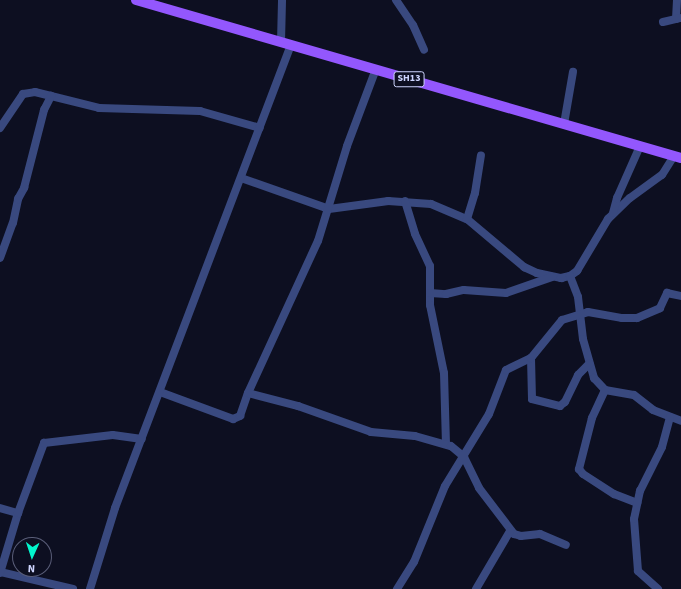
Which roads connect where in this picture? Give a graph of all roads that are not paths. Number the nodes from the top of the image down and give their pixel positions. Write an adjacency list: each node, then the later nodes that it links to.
1 (136, 0): 7 (main road, SH13)
2 (282, 0): 7 (street)
3 (396, 0): 8 (street)
4 (677, 0): 5 (street)
5 (679, 19): 6 (street)
6 (663, 22)
7 (286, 43): 9 (main road, SH13); 14 (street)
8 (424, 50)
9 (376, 69): 12 (main road, SH13); 20 (street)
10 (574, 72): 12 (street)
11 (51, 96): 13 (street); 14 (street); 23 (street)
12 (564, 124): 15 (main road, SH13)
13 (0, 128)
14 (260, 128): 18 (street)
15 (640, 146): 17 (main road, SH13); 21 (street)
16 (481, 155): 22 (street)
17 (677, 157): 21 (street)
18 (241, 178): 20 (street); 32 (street)
19 (405, 201): 20 (street); 22 (street); 26 (street)
20 (329, 209): 33 (street)
21 (613, 213): 24 (street)
22 (466, 219): 25 (street)
23 (0, 258)
24 (570, 276): 25 (street); 28 (street)
25 (552, 277): 26 (street)
26 (430, 292): 37 (street)
27 (681, 296): 28 (street)
28 (582, 312): 29 (street); 30 (street)
29 (531, 358): 30 (street); 38 (street)
30 (589, 364): 31 (street)
31 (605, 390): 34 (street); 39 (street)
32 (160, 392): 33 (street); 36 (street)
33 (248, 393): 37 (street)
34 (670, 417): 35 (street); 39 (street)
35 (681, 420)
36 (142, 439): 41 (street); 46 (street)
37 (446, 444): 38 (street)
38 (464, 457): 42 (street); 47 (street)
39 (637, 503): 49 (street)
40 (0, 508): 41 (street)
41 (18, 513): 44 (street)
42 (510, 531): 43 (street); 48 (street)
43 (566, 545)
44 (0, 572): 45 (street)
45 (73, 589)
46 (90, 589)
47 (397, 589)
48 (476, 589)
49 (658, 589)

